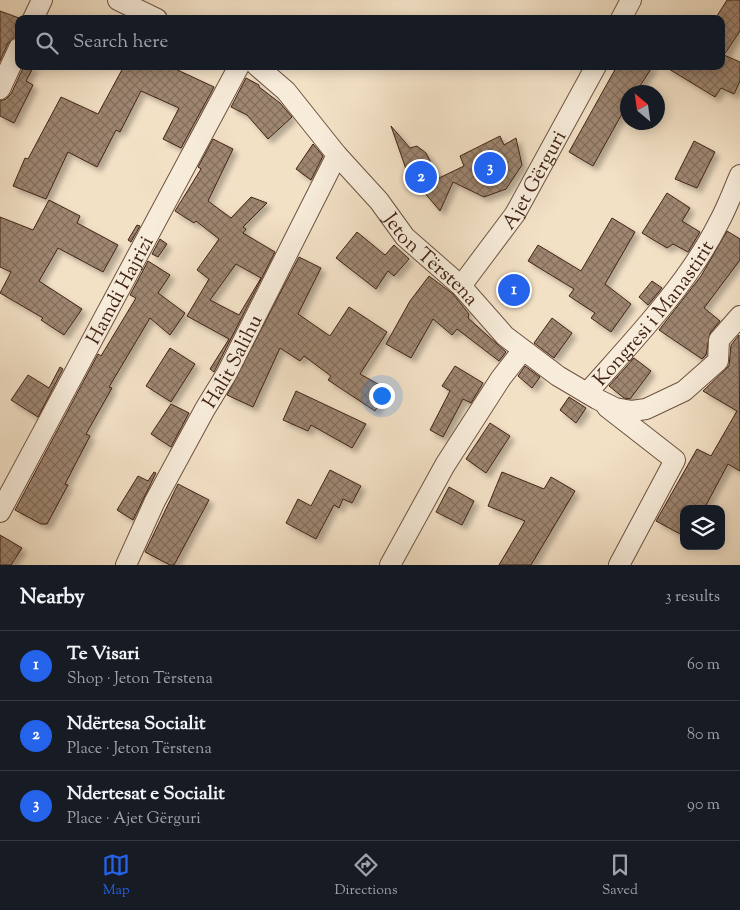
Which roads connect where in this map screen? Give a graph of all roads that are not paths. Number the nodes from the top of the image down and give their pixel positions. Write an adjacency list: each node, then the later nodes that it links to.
1 (42, 0): 4 (street)
2 (118, 0): 5 (street)
3 (631, 0): 6 (street)
4 (35, 15)
5 (149, 15)
6 (623, 15)
7 (15, 57): 11 (street)
8 (238, 70): 18 (street, Hamdi Hajrizi)
9 (262, 70): 12 (street, Jeton Tërstena)
10 (594, 70): 14 (street, Ajet Gërguri)
11 (0, 89)
12 (337, 155): 14 (street, Jeton Tërstena); 19 (street, Halit Salihu)
13 (740, 175): 17 (street, Kongresi i Manastirit)
14 (462, 286): 16 (street, Jeton Tërstena)
15 (740, 316): 17 (street, Jeton Tërstena)
16 (523, 350): 17 (street, Jeton Tërstena); 20 (street)
17 (592, 397): 21 (street)
18 (0, 512)
19 (126, 565)
20 (390, 565)
21 (619, 565)

